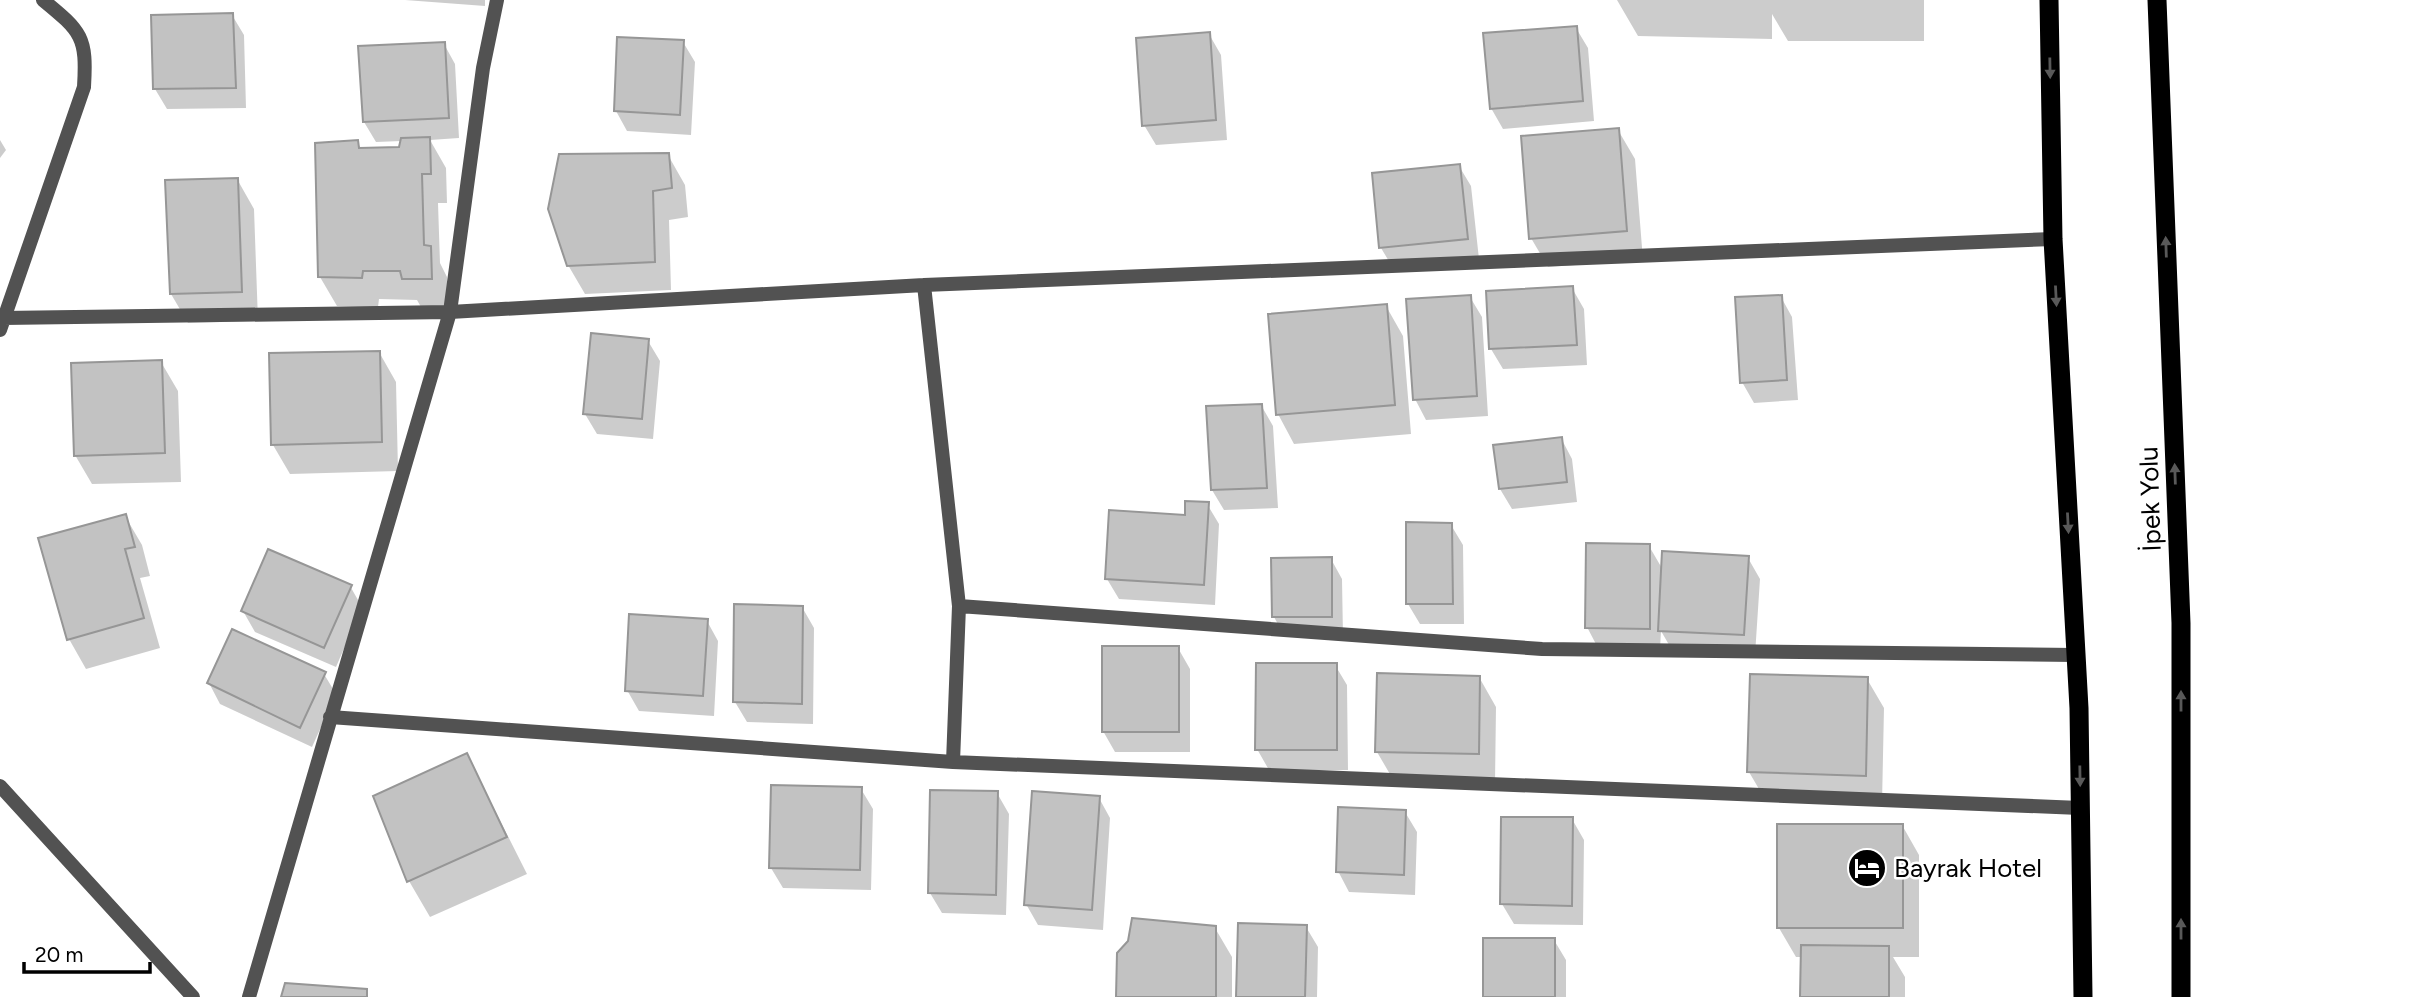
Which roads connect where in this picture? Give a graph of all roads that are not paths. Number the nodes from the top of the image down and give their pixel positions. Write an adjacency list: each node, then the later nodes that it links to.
1 (43, 0): 8 (street)
2 (497, 0): 7 (street)
3 (2049, 0): 5 (highway, one-way to 5)
4 (2157, 0): 18 (highway, İpek Yolu, one-way to 4)
5 (2053, 239): 6 (street); 10 (highway, one-way to 10)
6 (924, 285): 7 (street); 9 (street)
7 (450, 312): 8 (street); 11 (street)
8 (2, 324)
9 (959, 606): 10 (street); 12 (street)
10 (2076, 655): 14 (highway, one-way to 14)
11 (330, 717): 12 (street); 16 (street)
12 (953, 762): 14 (street)
13 (0, 786): 15 (street)
14 (2080, 808): 17 (highway)
15 (192, 997)
16 (250, 997)
17 (2083, 997)
18 (2181, 997)

